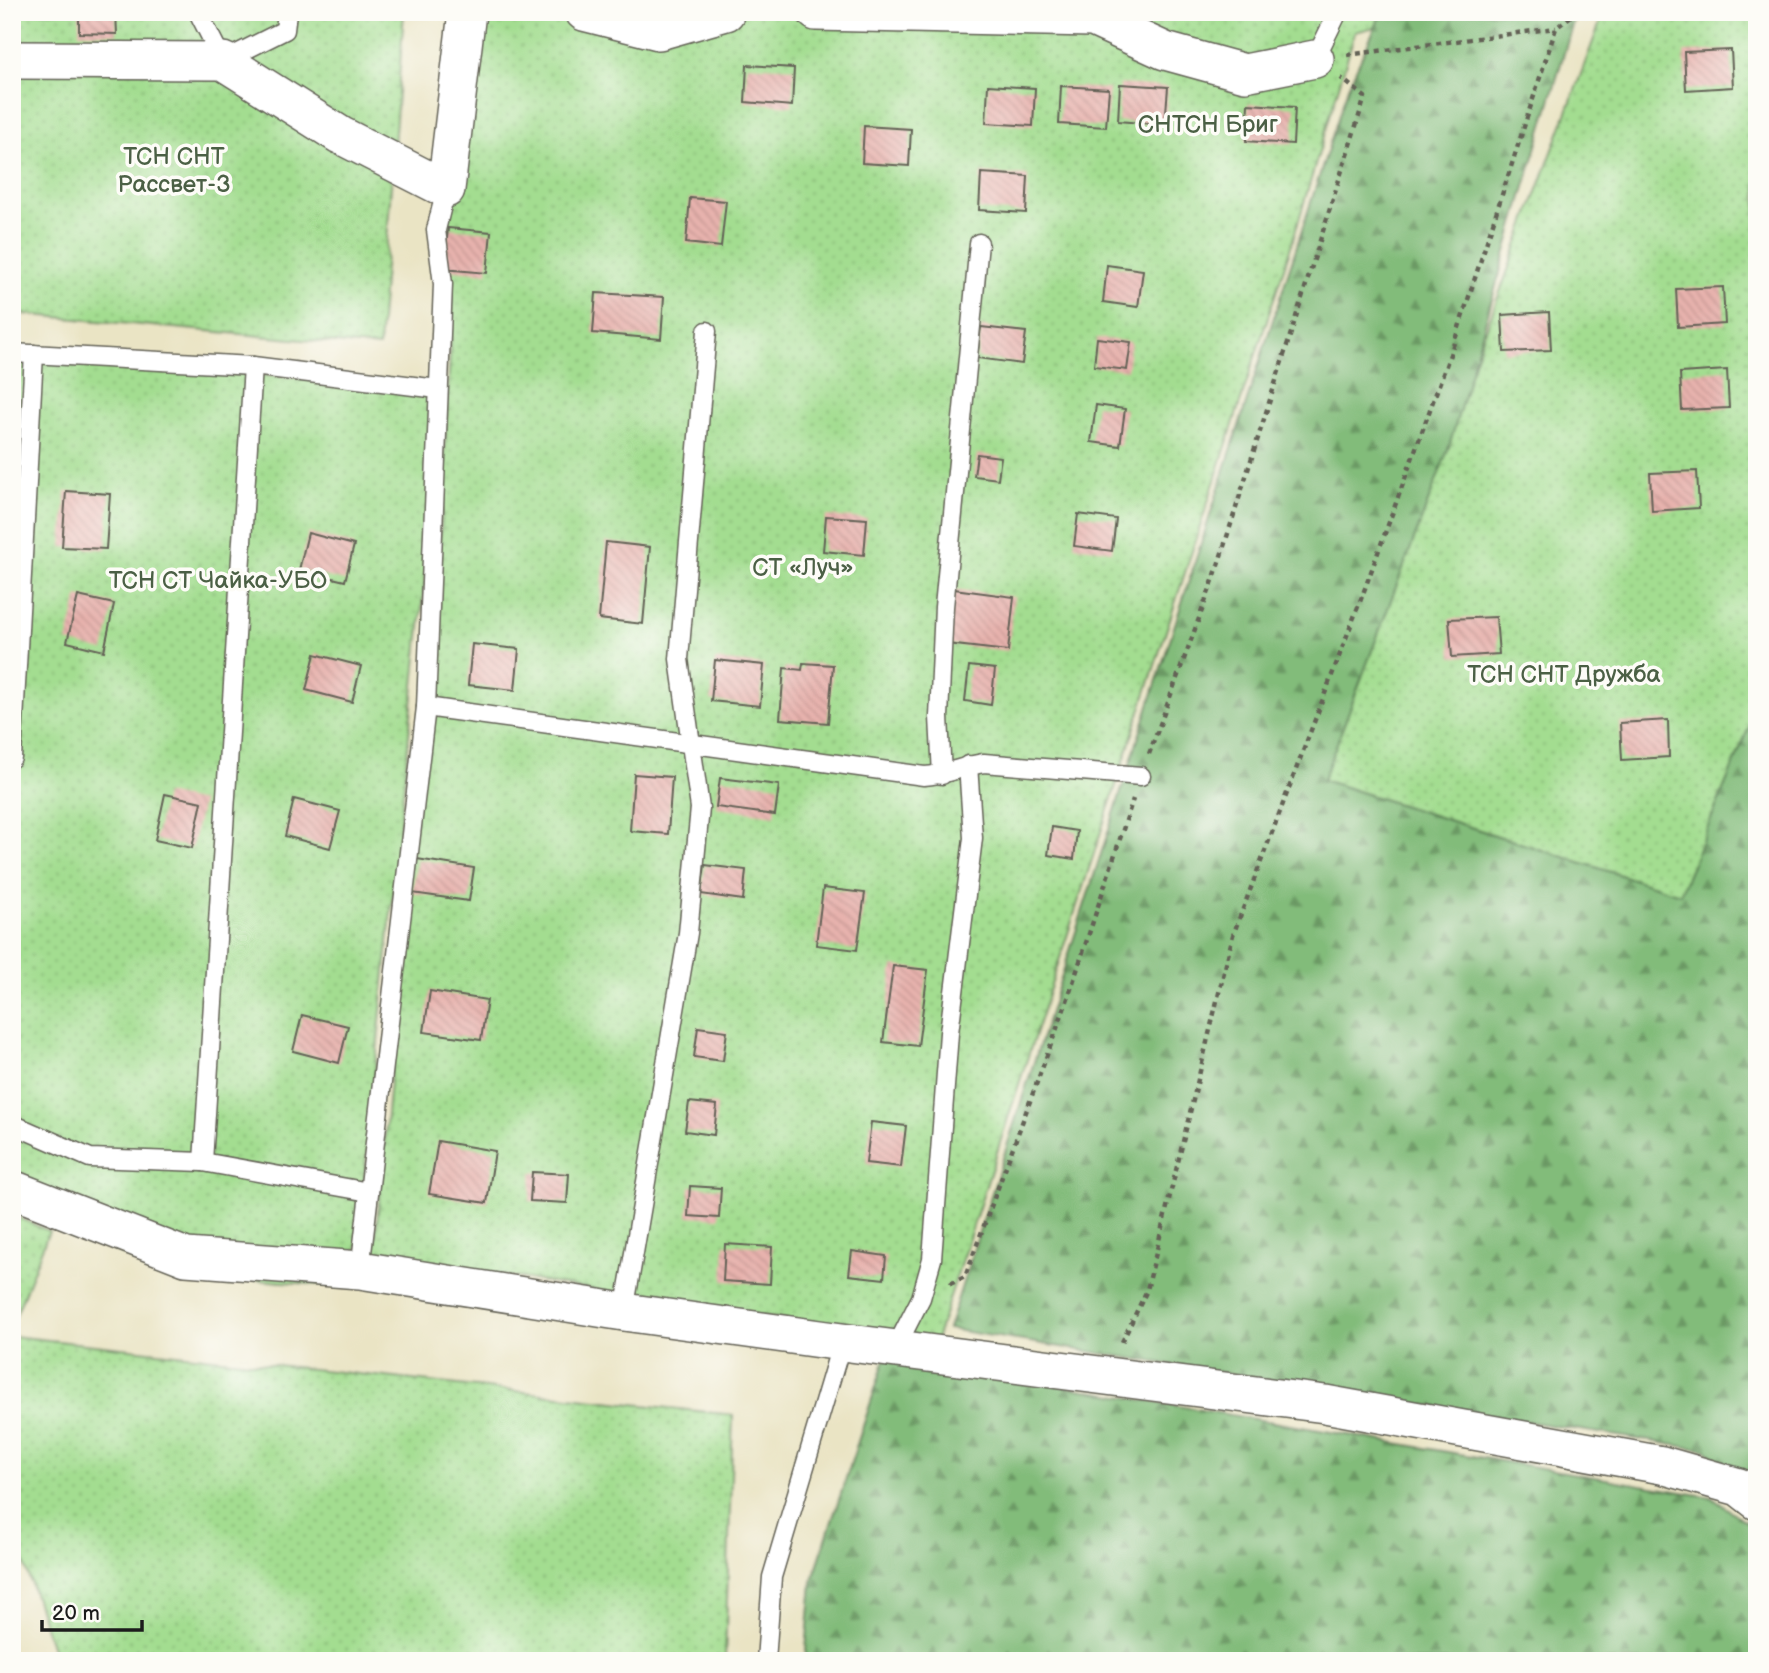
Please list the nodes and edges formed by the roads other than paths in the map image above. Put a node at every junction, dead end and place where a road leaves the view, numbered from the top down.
1 (198, 12) edge
2 (287, 12) edge
3 (467, 12) edge
4 (584, 12) edge
5 (726, 12) edge
6 (816, 12) edge
7 (1325, 12) edge
8 (1338, 12) edge
9 (990, 14) edge
10 (1315, 59) junction
11 (12, 60) edge
12 (223, 61) junction
13 (446, 188) junction
14 (979, 243) dead end
15 (706, 331) dead end
16 (12, 354) edge
17 (34, 354) junction
18 (253, 366) junction
19 (438, 389) junction
20 (426, 707) junction
21 (692, 744) junction
22 (12, 758) edge
23 (968, 765) junction
24 (942, 775) junction
25 (1141, 776) road end
26 (12, 1124) edge
27 (203, 1162) junction
28 (12, 1189) edge
29 (369, 1192) junction
30 (359, 1270) junction
31 (624, 1312) junction
32 (842, 1342) junction
33 (895, 1349) junction
34 (1757, 1501) edge
35 (766, 1661) edge

1 - 12 lane
2 - 12 lane
3 - 13 street
4 - 5 street
6 - 9 street
7 - 10 lane
8 - 10 lane
9 - 10 street
11 - 12 street
12 - 13 street
13 - 19 lane
14 - 24 lane
15 - 21 lane
16 - 17 lane
17 - 18 lane
17 - 22 lane
18 - 19 lane
18 - 27 lane
19 - 20 lane
20 - 21 lane
20 - 29 lane
21 - 24 lane
21 - 31 lane
23 - 24 lane
23 - 25 lane
23 - 33 lane
26 - 27 lane
27 - 29 lane
28 - 30 street
29 - 30 lane
30 - 31 street
31 - 32 street
32 - 33 street
32 - 35 lane
33 - 34 street

